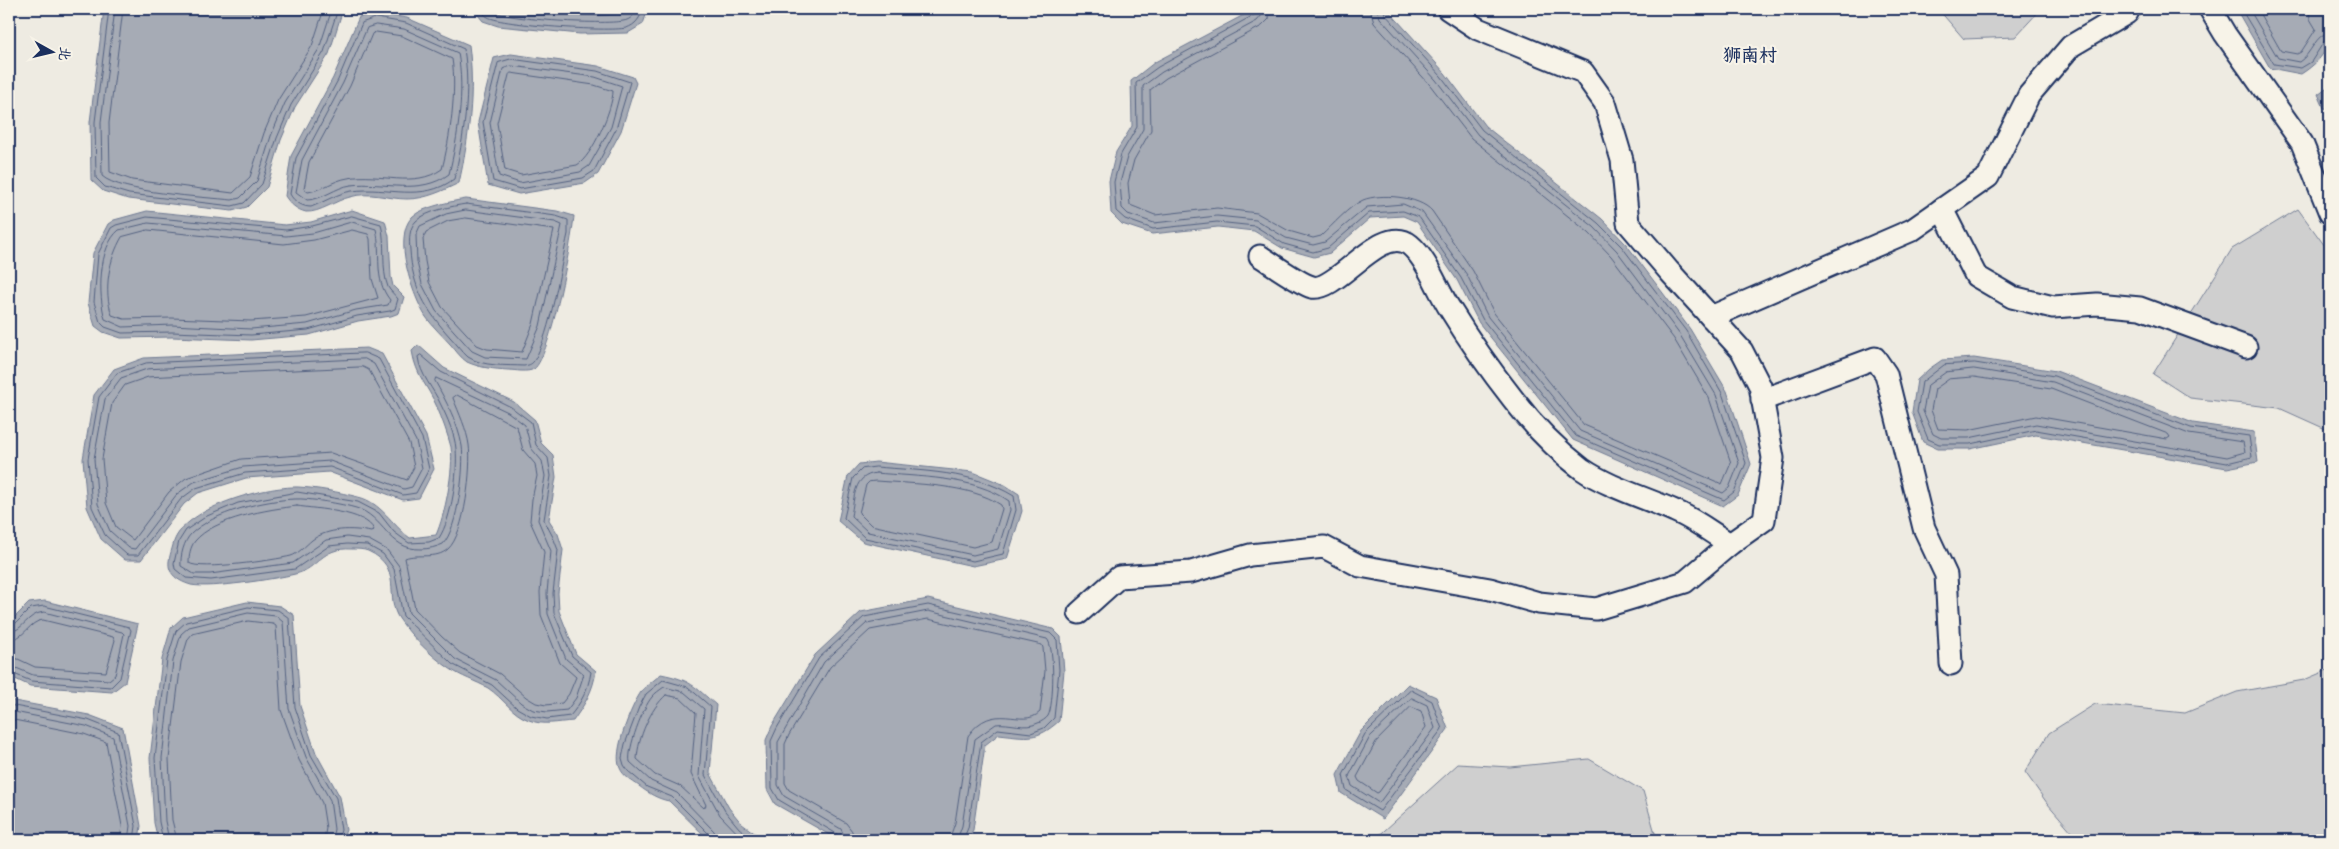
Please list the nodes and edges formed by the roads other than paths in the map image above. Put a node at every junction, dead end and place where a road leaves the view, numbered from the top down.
1 (1448, 9) edge
2 (2129, 9) edge
3 (2210, 9) edge
4 (1942, 209) junction
5 (2330, 213) edge
6 (1260, 256) dead end
7 (1711, 317) junction
8 (2246, 347) dead end
9 (1762, 400) junction
10 (1730, 544) junction
11 (1079, 613) dead end
12 (1951, 664) dead end

1 - 7 street
2 - 4 street
3 - 5 street
4 - 7 street
4 - 8 street
6 - 10 street
7 - 9 street
9 - 10 street
9 - 12 street
10 - 11 street

